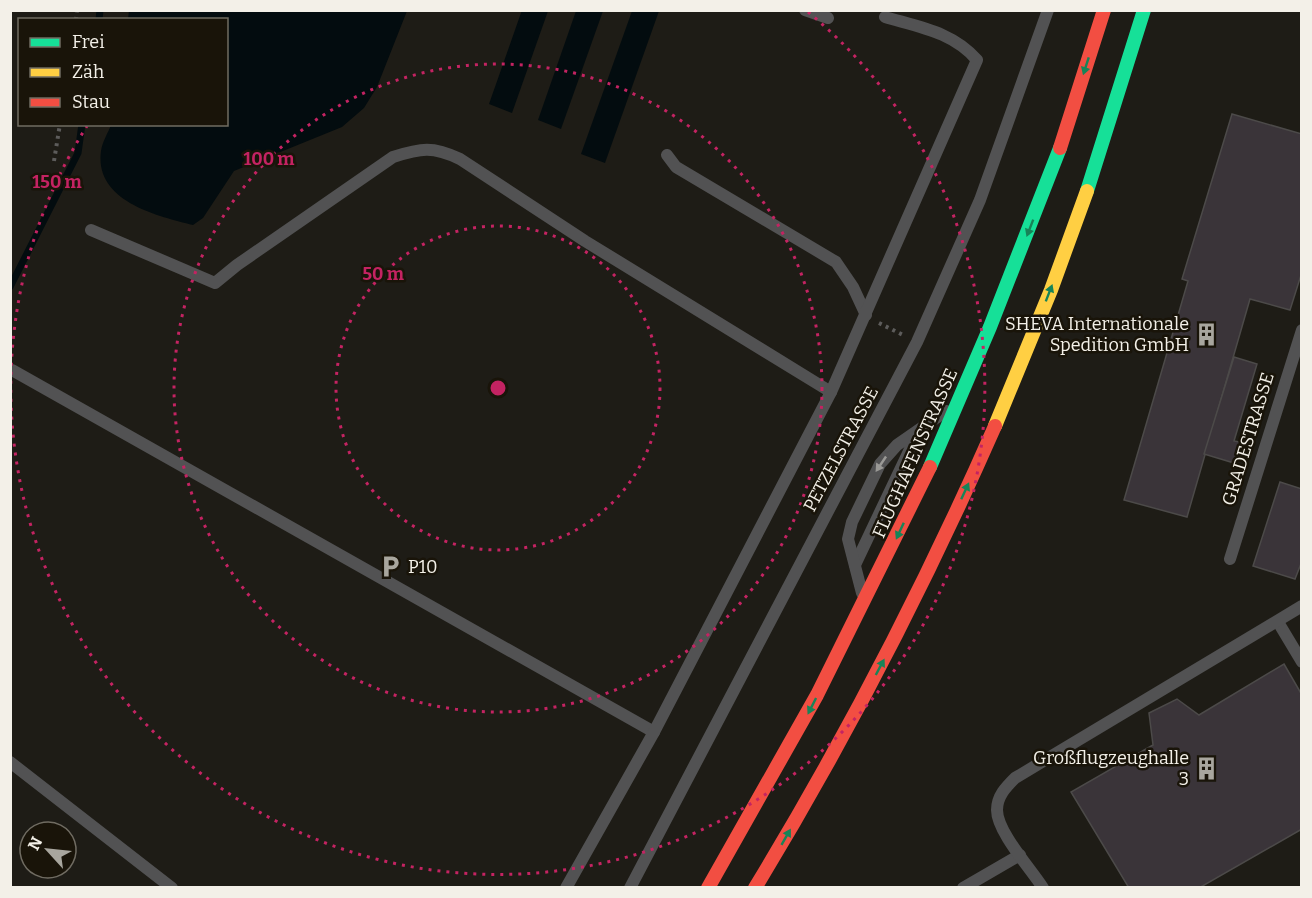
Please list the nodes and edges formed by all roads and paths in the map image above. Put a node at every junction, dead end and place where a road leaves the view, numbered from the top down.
1 (805, 10) edge
2 (1048, 10) edge
3 (1104, 10) edge
4 (1144, 10) edge
5 (885, 17) dead end
6 (828, 18) dead end
7 (60, 126) edge
8 (667, 155) dead end
9 (54, 161) dead end
10 (91, 230) dead end
11 (866, 315) junction
12 (1302, 330) edge
13 (917, 342) junction
14 (12, 370) dead end
15 (831, 392) junction
16 (959, 402) junction
17 (920, 429) junction
18 (1230, 560) dead end
19 (855, 565) junction
20 (865, 603) junction
21 (1302, 606) edge
22 (1278, 622) junction
23 (1302, 662) edge
24 (654, 732) junction
25 (10, 762) edge
26 (1020, 855) junction
27 (172, 888) edge
28 (566, 888) edge
29 (630, 888) edge
30 (708, 888) edge
31 (755, 888) edge
32 (963, 888) edge
33 (1043, 888) edge

1 - 6 lane
2 - 13 lane, PETZELSTRASSE
3 -> 16 main road, FLUGHAFENSTRASSE
31 -> 4 main road
5 - 11 lane
7 - 9 path
8 - 11 lane
10 - 15 lane
11 - 13 path
11 - 15 lane
12 - 18 lane, GRADESTRASSE
13 - 29 lane, PETZELSTRASSE
14 - 24 lane
15 - 24 lane
16 - 17 lane
16 -> 20 main road, FLUGHAFENSTRASSE
17 - 19 lane
17 -> 19 lane
19 - 20 lane
20 -> 30 main road, FLUGHAFENSTRASSE
21 - 22 lane
22 - 23 lane
22 - 26 lane
24 - 28 lane
25 - 27 lane
26 - 32 lane
26 - 33 lane

